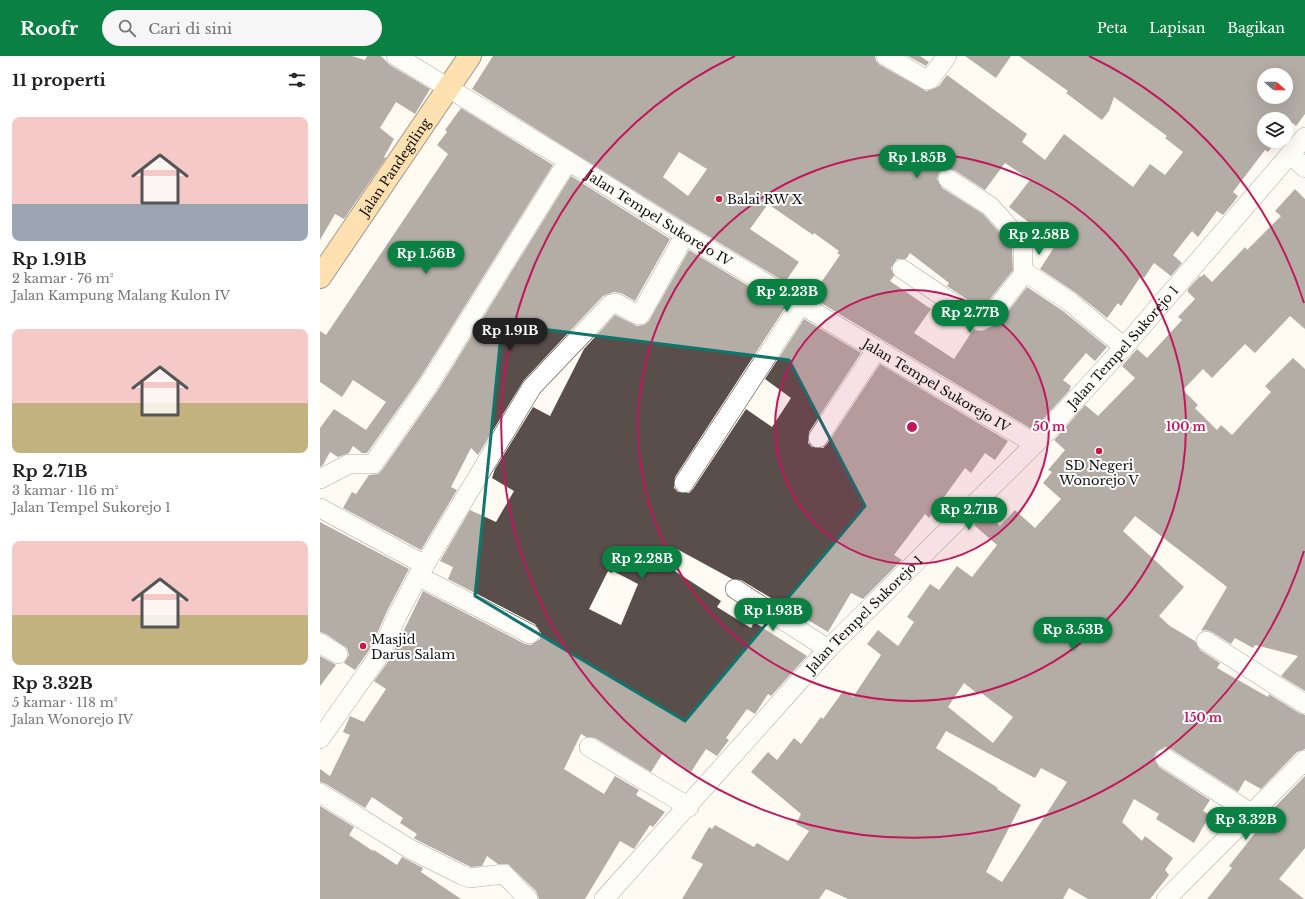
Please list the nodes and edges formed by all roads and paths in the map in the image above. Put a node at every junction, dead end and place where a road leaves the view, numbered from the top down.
1 (396, 56) edge
2 (470, 56) edge
3 (886, 56) edge
4 (947, 56) edge
5 (449, 87) junction
6 (1305, 137) edge
7 (1290, 154) junction
8 (568, 161) junction
9 (1305, 168) edge
10 (948, 179) dead end
11 (685, 235) junction
12 (902, 269) dead end
13 (1025, 272) junction
14 (320, 278) edge
15 (801, 304) junction
16 (1124, 347) junction
17 (877, 349) junction
18 (818, 438) dead end
19 (1035, 444) junction
20 (320, 479) edge
21 (684, 483) dead end
22 (320, 508) edge
23 (421, 571) junction
24 (735, 589) dead end
25 (530, 634) dead end
26 (1206, 641) dead end
27 (320, 643) edge
28 (828, 649) junction
29 (338, 654) dead end
30 (1305, 704) edge
31 (320, 739) edge
32 (589, 747) dead end
33 (1165, 758) dead end
34 (1305, 760) edge
35 (320, 793) edge
36 (689, 807) junction
37 (1251, 813) junction
38 (528, 899) edge
39 (604, 899) edge
40 (1166, 899) edge

1 - 5 street, Jalan Tempel Sukorejo IV
2 - 5 main road, Jalan Pandegiling
3 - 4 street
5 - 8 street, Jalan Tempel Sukorejo IV
5 - 14 main road, Jalan Pandegiling
6 - 7 street, Jalan Tempel Sukorejo 1
7 - 9 street
7 - 16 street, Jalan Tempel Sukorejo 1
8 - 11 street, Jalan Tempel Sukorejo IV
8 - 20 street
10 - 13 street
11 - 15 street, Jalan Tempel Sukorejo IV
11 - 23 street
12 - 13 street
13 - 16 street
15 - 17 street, Jalan Tempel Sukorejo IV
15 - 21 street
16 - 19 street, Jalan Tempel Sukorejo 1
17 - 18 street
17 - 19 street, Jalan Tempel Sukorejo IV
19 - 28 street, Jalan Tempel Sukorejo 1
22 - 23 street
23 - 25 street
23 - 31 street
24 - 28 street
26 - 30 street
27 - 29 street
28 - 36 street, Jalan Tempel Sukorejo 1
32 - 36 street
33 - 37 street
34 - 37 street
35 - 38 street
36 - 39 street, Jalan Tempel Sukorejo 1
37 - 40 street

